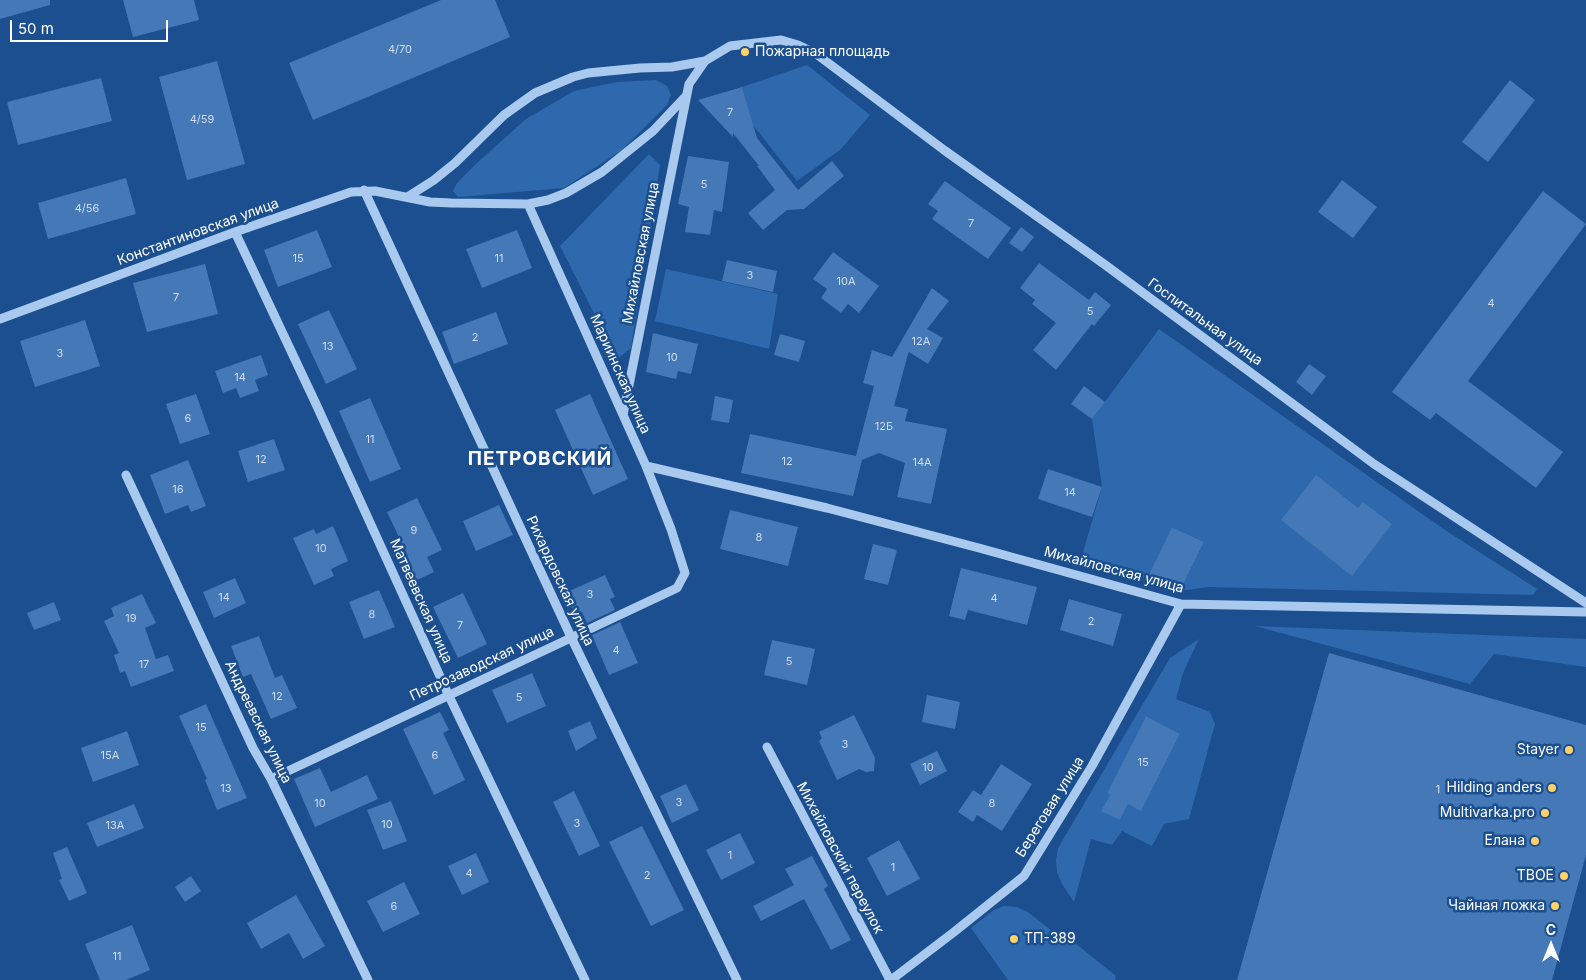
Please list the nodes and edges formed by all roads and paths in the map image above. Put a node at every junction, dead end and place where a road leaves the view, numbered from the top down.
1 (705, 61) junction
2 (687, 96) junction
3 (364, 190) junction
4 (409, 196) junction
5 (528, 204) junction
6 (235, 232) junction
7 (0, 319) edge
8 (623, 415) junction
9 (646, 466) junction
10 (126, 475) dead end
11 (682, 558) joint
12 (1586, 603) edge
13 (1180, 604) junction
14 (1586, 612) edge
15 (571, 637) junction
16 (449, 696) junction
17 (767, 747) dead end
18 (271, 779) junction
19 (368, 980) edge
20 (585, 980) edge
21 (737, 980) edge
22 (890, 980) edge

1 - 2 street
1 - 4 street
1 - 12 street, Госпитальная улица
2 - 5 street, Константиновская улица
2 - 8 street, Михайловская улица
3 - 4 street, Константиновская улица
3 - 6 street, Константиновская улица
3 - 15 street, Рихардовская улица
4 - 5 street, Константиновская улица
5 - 8 street, Мариинская улица
6 - 7 street, Константиновская улица
6 - 16 street, Матвеевская улица
8 - 9 street, Мариинская улица
9 - 11 street, Мариинская улица
9 - 13 street, Михайловская улица
10 - 18 street, Андреевская улица
11 - 15 street, Петрозаводская улица
13 - 14 street, Михайловская улица
13 - 22 street, Береговая улица
15 - 16 street, Петрозаводская улица
15 - 21 street, Рихардовская улица
16 - 18 street, Петрозаводская улица
16 - 20 street, Матвеевская улица
17 - 22 street, Михайловский переулок
18 - 19 street, Андреевская улица

